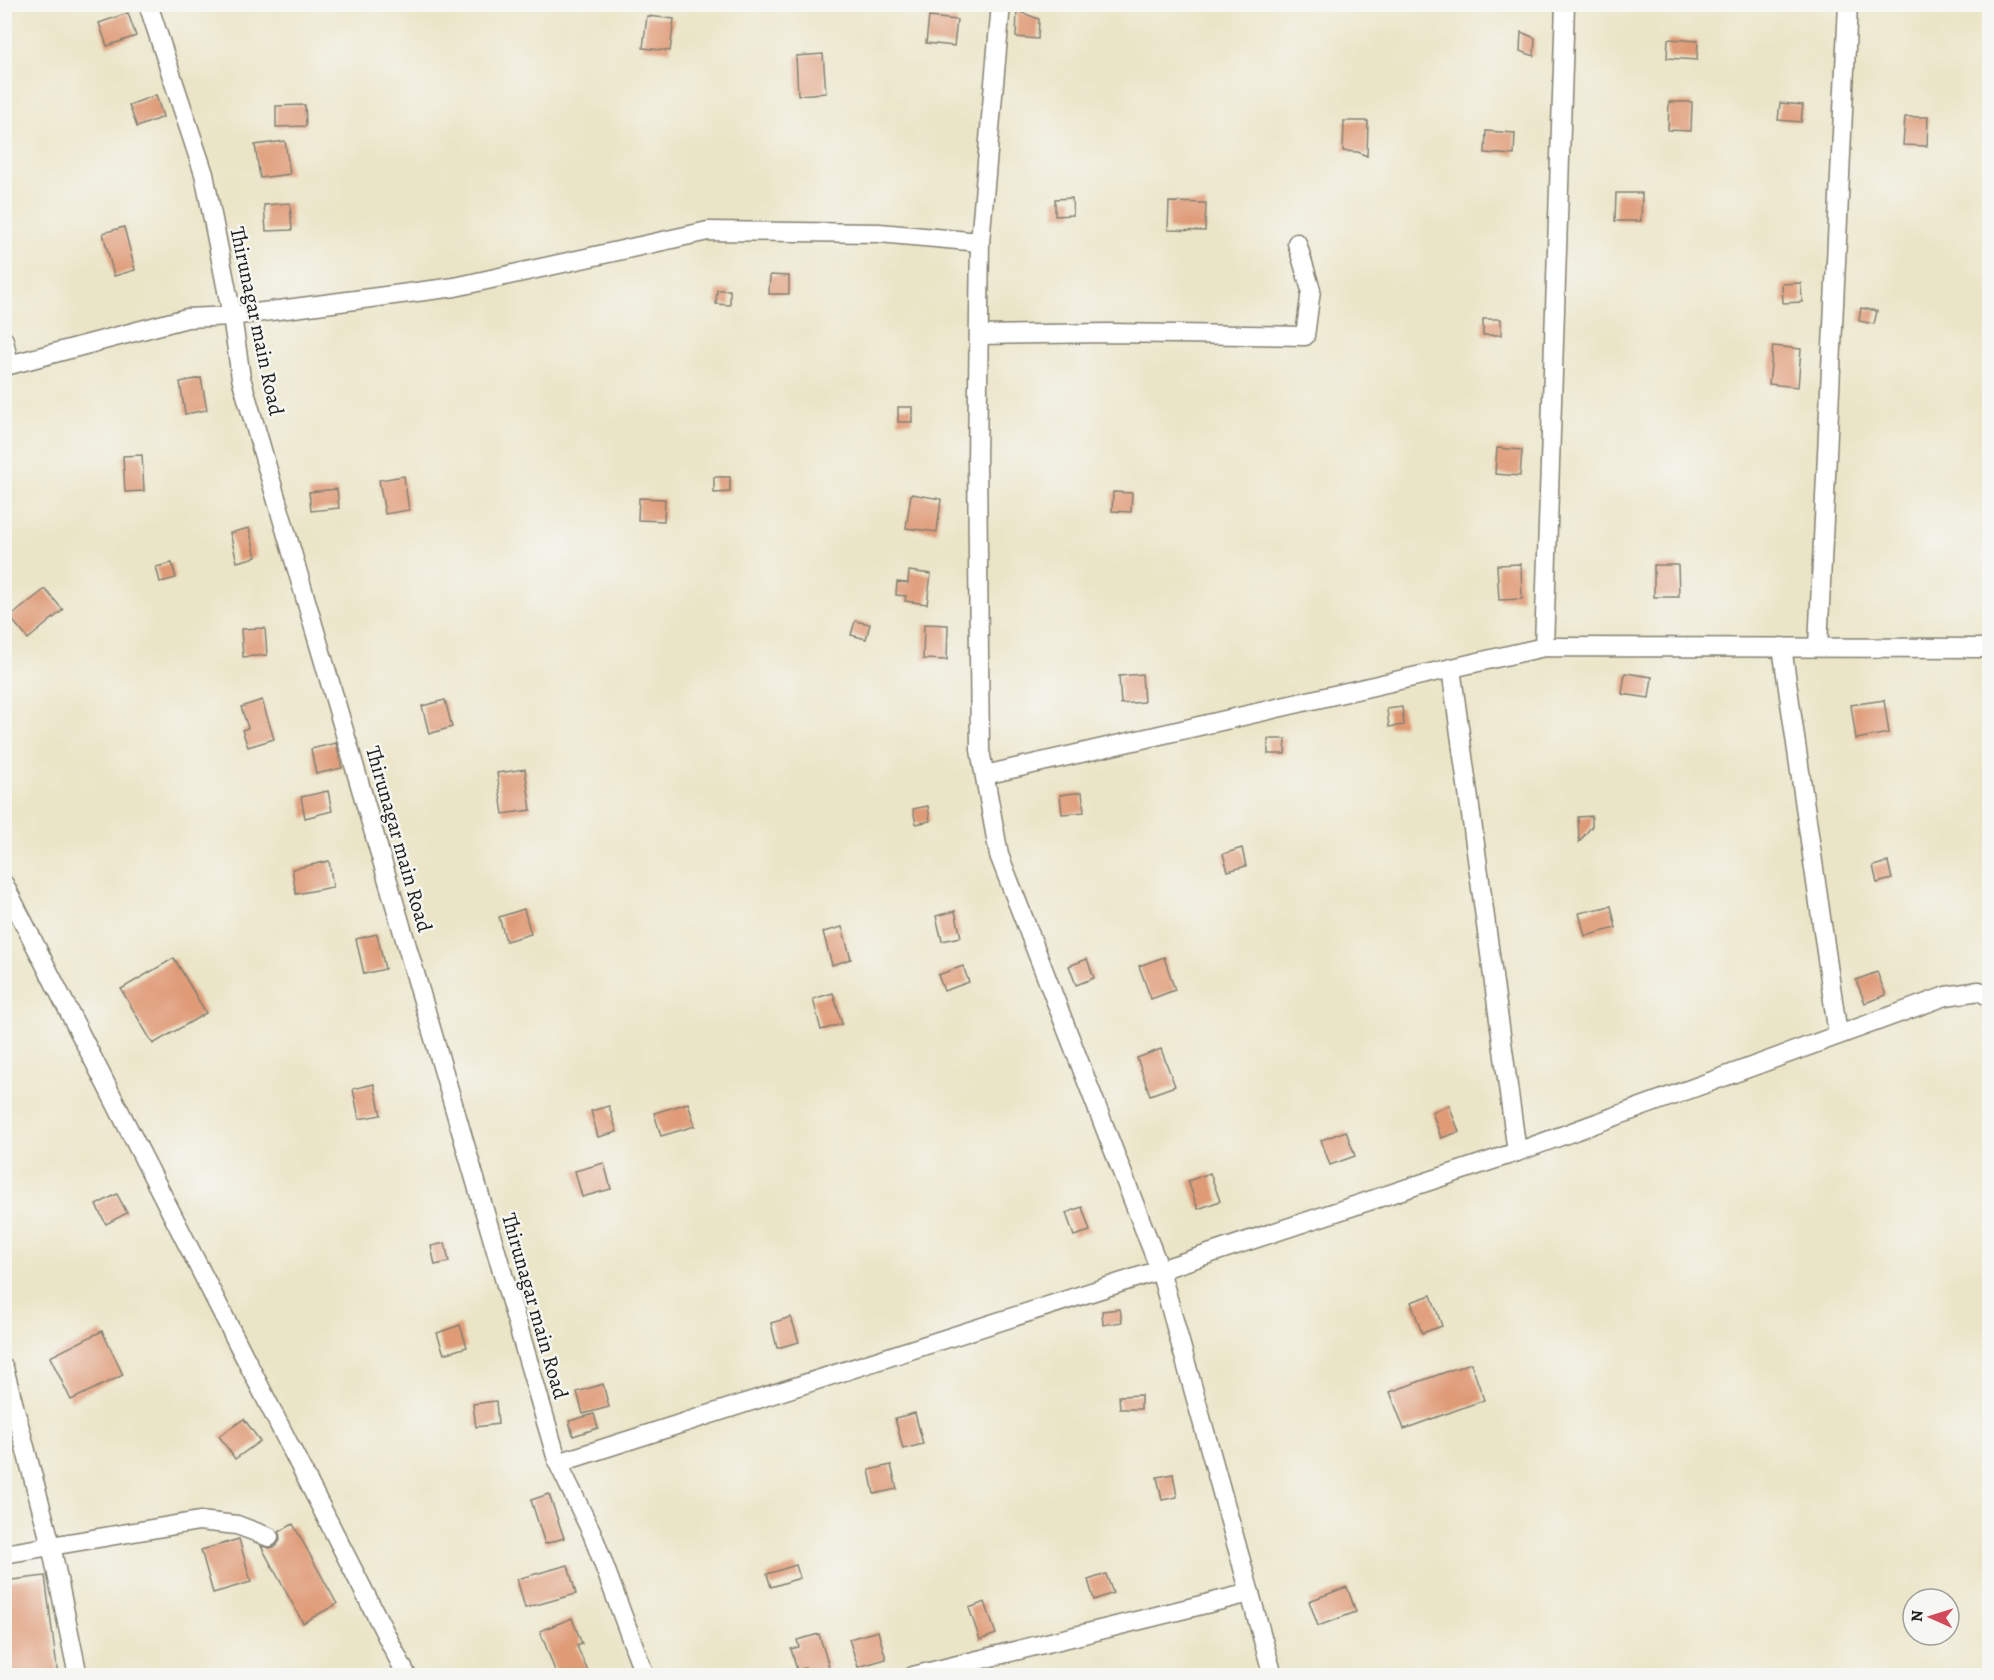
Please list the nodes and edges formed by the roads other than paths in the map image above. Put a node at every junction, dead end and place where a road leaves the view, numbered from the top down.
1 (148, 4) edge
2 (1001, 4) edge
3 (1565, 4) edge
4 (1848, 4) edge
5 (980, 243) junction
6 (1297, 243) dead end
7 (232, 316) junction
8 (979, 335) junction
9 (4, 340) edge
10 (1544, 647) junction
11 (1782, 647) junction
12 (1818, 648) junction
13 (1989, 648) edge
14 (1451, 668) junction
15 (985, 775) junction
16 (4, 884) edge
17 (1989, 997) edge
18 (1838, 1035) junction
19 (1517, 1152) junction
20 (1160, 1270) junction
21 (4, 1368) edge
22 (558, 1463) junction
23 (269, 1537) dead end
24 (51, 1545) junction
25 (4, 1554) edge
26 (1250, 1593) junction
27 (916, 1675) edge
28 (78, 1676) edge
29 (407, 1676) edge
30 (645, 1676) edge
31 (1273, 1676) edge

1 - 7 street, Thirunagar main Road
2 - 5 street
3 - 10 street
4 - 12 street
5 - 7 street
5 - 8 street
6 - 8 street
7 - 9 street
7 - 22 street, Thirunagar main Road
8 - 15 street
10 - 11 street
10 - 14 street
11 - 12 street
11 - 18 street
12 - 13 street
14 - 15 street
14 - 19 street
15 - 20 street
16 - 29 street
17 - 18 street
18 - 19 street
19 - 20 street
20 - 22 street
20 - 26 street
21 - 24 street
22 - 30 street, Thirunagar main Road
23 - 24 street
24 - 25 street
24 - 28 street
26 - 27 street
26 - 31 street

